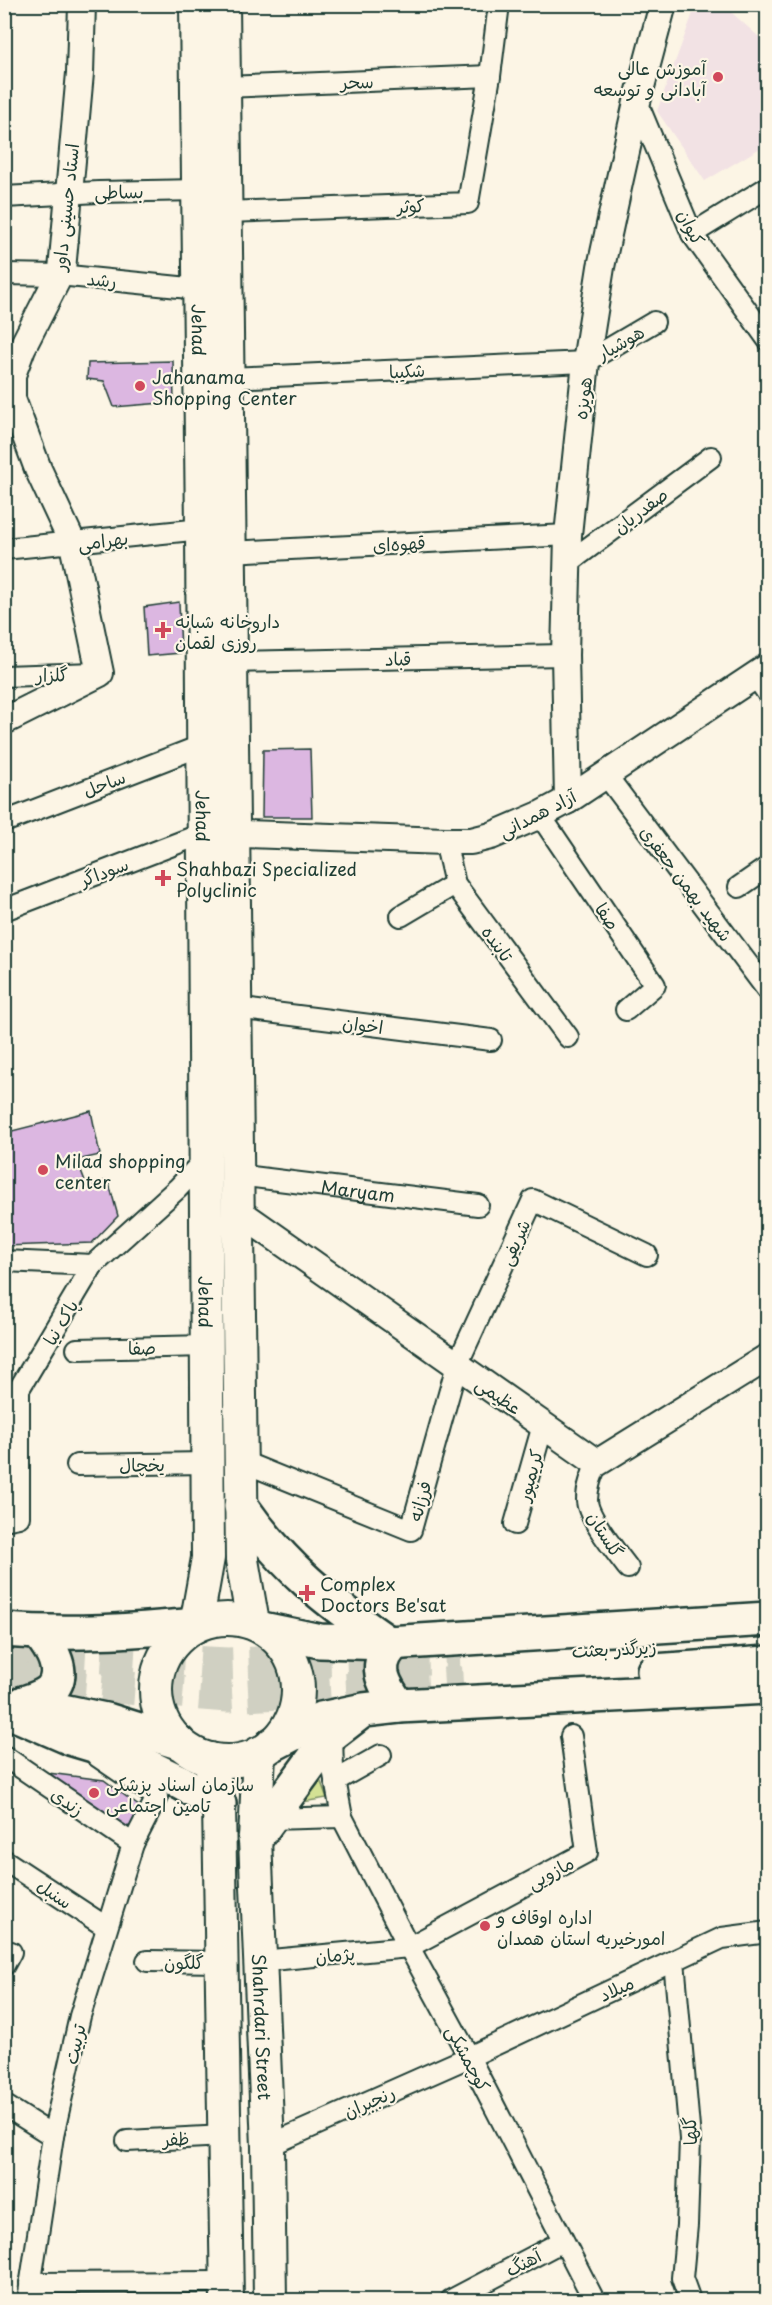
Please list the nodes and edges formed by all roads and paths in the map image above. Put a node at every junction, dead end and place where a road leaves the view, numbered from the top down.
1 (82, 4) edge
2 (196, 4) edge
3 (223, 4) edge
4 (499, 4) edge
5 (663, 4) edge
6 (490, 76) junction
7 (224, 87) junction
8 (637, 102) junction
9 (768, 187) edge
10 (198, 190) junction
11 (67, 193) junction
12 (4, 197) edge
13 (226, 212) junction
14 (692, 234) junction
15 (4, 274) edge
16 (59, 275) junction
17 (199, 289) junction
18 (654, 322) dead end
19 (768, 340) edge
20 (586, 362) junction
21 (228, 378) junction
22 (711, 457) dead end
23 (202, 529) junction
24 (568, 535) junction
25 (73, 544) junction
26 (4, 549) edge
27 (230, 552) junction
28 (568, 563) junction
29 (565, 655) junction
30 (231, 662) junction
31 (100, 673) junction
32 (4, 676) edge
33 (763, 679) edge
34 (4, 721) edge
35 (203, 745) junction
36 (606, 775) junction
37 (567, 800) junction
38 (540, 815) junction
39 (4, 822) edge
40 (218, 833) junction
41 (445, 841) junction
42 (768, 867) edge
43 (455, 884) junction
44 (739, 887) dead end
45 (4, 910) edge
46 (401, 916) dead end
47 (768, 991) edge
48 (235, 1008) junction
49 (626, 1010) dead end
50 (568, 1037) dead end
51 (490, 1040) dead end
52 (205, 1159) junction
53 (237, 1174) junction
54 (478, 1205) dead end
55 (238, 1211) junction
56 (647, 1255) dead end
57 (4, 1261) edge
58 (93, 1265) junction
59 (207, 1346) junction
60 (77, 1349) dead end
61 (768, 1357) edge
62 (457, 1365) junction
63 (543, 1425) junction
64 (241, 1461) junction
65 (207, 1463) junction
66 (597, 1463) junction
67 (77, 1465) dead end
68 (241, 1506) junction
69 (4, 1520) edge
70 (515, 1524) dead end
71 (628, 1568) dead end
72 (768, 1618) edge
73 (196, 1625) junction
74 (260, 1627) junction
75 (4, 1630) edge
76 (39, 1633) junction
77 (768, 1639) edge
78 (391, 1643) junction
79 (768, 1663) edge
80 (768, 1687) edge
81 (11, 1705) edge
82 (399, 1706) junction
83 (364, 1710) junction
84 (332, 1734) junction
85 (571, 1736) dead end
86 (73, 1739) junction
87 (178, 1742) junction
88 (266, 1749) junction
89 (381, 1755) dead end
90 (4, 1756) edge
91 (210, 1759) junction
92 (335, 1781) junction
93 (219, 1804) junction
94 (342, 1817) junction
95 (262, 1829) junction
96 (133, 1844) junction
97 (4, 1860) edge
98 (106, 1927) junction
99 (768, 1932) edge
100 (409, 1947) junction
101 (147, 1961) dead end
102 (261, 1961) junction
103 (674, 1961) junction
104 (222, 1962) junction
105 (469, 2057) junction
106 (4, 2105) edge
107 (53, 2136) junction
108 (225, 2136) junction
109 (127, 2141) dead end
110 (268, 2146) junction
111 (563, 2241) junction
112 (227, 2291) edge
113 (29, 2292) edge
114 (270, 2301) edge
115 (451, 2301) edge
116 (594, 2301) edge
117 (690, 2301) edge

1 - 11 street, استاد حسینی داور
2 - 10 main road, Jehad
3 - 7 main road, Jehad
4 - 6 street
5 - 8 street, هویزه
6 - 7 street, سحر
6 - 13 street, کوثر
7 - 13 main road, Jehad
8 - 14 street, کیوان
8 - 20 street, هویزه
9 - 14 street
10 - 11 street, بساطی
10 - 17 main road, Jehad
11 - 12 street, بساطی
11 - 16 street, استاد حسینی داور
13 - 21 main road, Jehad
14 - 19 street, کیوان
15 - 16 street, رشد
16 - 17 street, رشد
16 - 25 street, استاد حسینی داور
17 - 23 main road, Jehad
18 - 20 street, هوشیار
20 - 21 street, شکیبا
20 - 24 street, هویزه
21 - 27 main road, Jehad
22 - 28 street, صفدریان
23 - 25 street, بهرامی
23 - 35 main road, Jehad
24 - 27 street, قهوه‌ای
24 - 28 street, هویزه
25 - 26 street, بهرامی
25 - 31 street, استاد حسینی داور
27 - 30 main road, Jehad
28 - 29 street, هویزه
29 - 30 street, قباد
29 - 37 street, هویزه
30 - 40 main road, Jehad
31 - 32 street, گلزار
31 - 34 street
33 - 36 street, آزاد همدانی
35 - 39 street, ساحل
35 - 40 main road, Jehad
36 - 37 street, آزاد همدانی
36 - 47 street, شهید بهمن جعفری
37 - 38 street, آزاد همدانی
38 - 41 street, آزاد همدانی
38 - 49 street, صفا
40 - 41 street, آزاد همدانی
40 - 45 street, سوداگر
40 - 48 main road, Jehad
40 - 52 main road, Jehad
41 - 43 street, تابنده
42 - 44 street
43 - 46 street
43 - 50 street, تابنده
48 - 51 street, اخوان
48 - 53 main road, Jehad
52 - 58 street, پاک نیا
52 - 59 main road, Jehad
53 - 54 street, Maryam
53 - 55 main road, Jehad
55 - 62 street, عظیمی
55 - 64 main road, Jehad
56 - 62 street, شریفی
57 - 58 street
58 - 69 street, پاک نیا
59 - 60 street, صفا
59 - 65 main road, Jehad
61 - 66 street
62 - 63 street, عظیمی
62 - 64 street, فرزانه
63 - 66 street, عظیمی
63 - 70 street, کریمپور
64 - 68 main road, Jehad
65 - 67 street, یخچال
65 - 73 main road, Jehad
66 - 71 street, گلستان
68 - 74 main road, Jehad
68 - 78 highway
72 - 78 highway
73 - 74 main road
73 - 76 highway
73 - 87 main road
74 - 78 highway
74 - 88 main road
75 - 76 highway
76 - 81 highway
77 - 79 highway, زیرگذر بعثت
78 - 82 highway
80 - 82 highway
81 - 86 highway
81 - 87 highway
82 - 83 highway
83 - 84 highway
83 - 88 highway
84 - 92 street, کوچمشکی
84 - 95 highway
85 - 100 street, مازویی
86 - 93 highway
86 - 96 street, تربیت
87 - 91 main road
88 - 91 main road
88 - 95 main road, Shahrdari Street
89 - 92 street
90 - 96 street, زندی
91 - 93 main road
92 - 94 street, کوچمشکی
93 - 104 main road
94 - 95 street
94 - 100 street, کوچمشکی
95 - 102 main road, Shahrdari Street
96 - 98 street, تربیت
97 - 98 street, سنبل
98 - 107 street, تربیت
99 - 103 street, میلاد
100 - 102 street, پژمان
100 - 105 street, کوچمشکی
101 - 104 street, گلگون
102 - 110 main road, Shahrdari Street
103 - 105 street, میلاد
103 - 117 street, گلها
104 - 108 main road
105 - 110 street, رنجبران
105 - 111 street, کوچمشکی
106 - 107 street
107 - 113 street, تربیت
108 - 109 street, ظفر
108 - 112 main road
110 - 114 main road, Shahrdari Street
111 - 115 street, آهنگ
111 - 116 street, کوچمشکی
112 - 113 street

